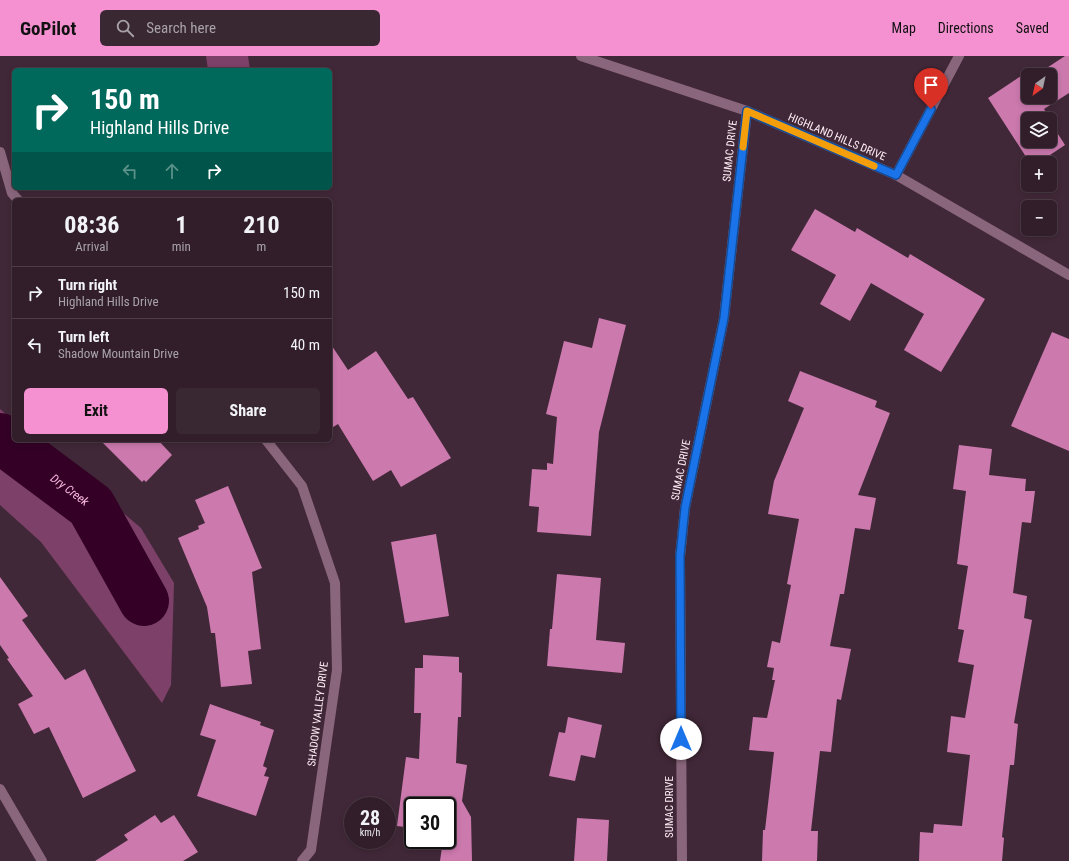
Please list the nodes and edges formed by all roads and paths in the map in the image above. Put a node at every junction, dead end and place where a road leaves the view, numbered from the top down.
1 (581, 56) edge
2 (959, 56) edge
3 (747, 111) junction
4 (0, 152) edge
5 (896, 175) junction
6 (16, 198) edge
7 (1069, 275) edge
8 (268, 442) edge
9 (0, 789) edge
10 (42, 861) edge
11 (302, 861) edge
12 (682, 861) edge

1 - 3 street, HIGHLAND HILLS DRIVE
2 - 5 street
3 - 5 street, HIGHLAND HILLS DRIVE
3 - 12 street, SUMAC DRIVE
4 - 6 street
5 - 7 street, HIGHLAND HILLS DRIVE
8 - 11 street, SHADOW VALLEY DRIVE
9 - 10 street

